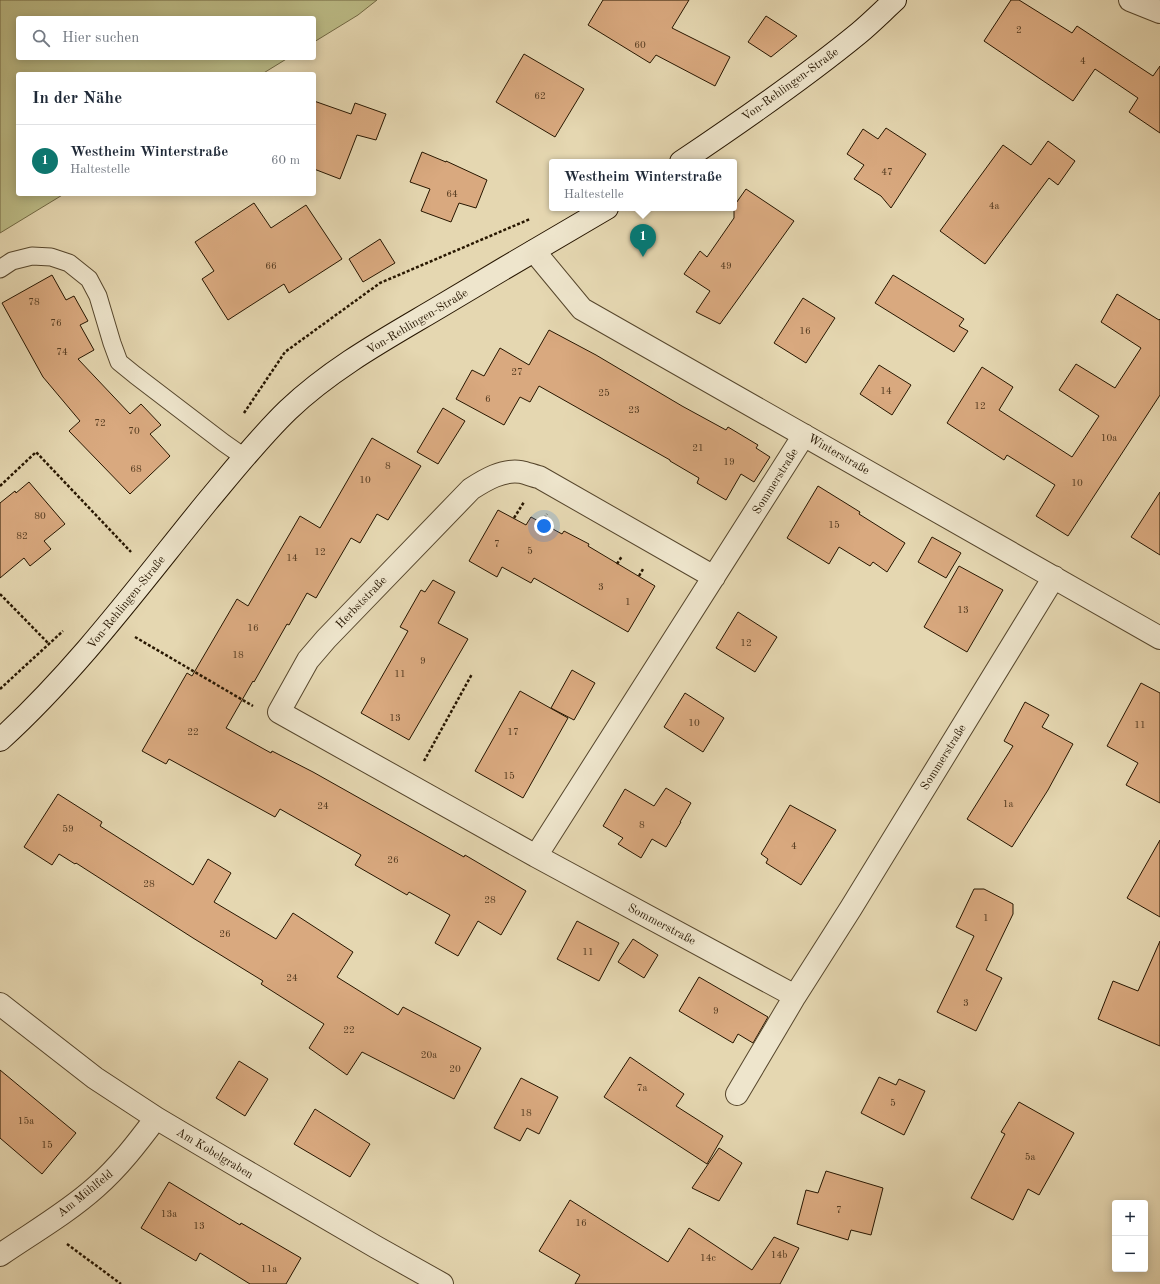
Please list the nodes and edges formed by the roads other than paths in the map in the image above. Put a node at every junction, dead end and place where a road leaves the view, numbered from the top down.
1 (895, 0) edge
2 (1130, 0) edge
3 (1160, 12) edge
4 (685, 159) edge
5 (602, 211) edge
6 (534, 252) junction
7 (0, 269) edge
8 (804, 435) junction
9 (244, 457) junction
10 (714, 577) junction
11 (1054, 577) junction
12 (1160, 638) edge
13 (0, 740) edge
14 (536, 856) junction
15 (795, 996) junction
16 (0, 1004) edge
17 (737, 1094) dead end
18 (156, 1118) junction
19 (0, 1255) edge
20 (442, 1284) edge

1 - 4 street, Von-Rehlingen-Straße
2 - 3 street
5 - 6 street, Von-Rehlingen-Straße
6 - 8 street, Winterstraße
6 - 9 street, Von-Rehlingen-Straße
7 - 9 lane
8 - 10 street, Sommerstraße
8 - 11 street, Winterstraße
9 - 13 street, Von-Rehlingen-Straße
10 - 14 street, Sommerstraße
10 - 14 street, Herbststraße
11 - 12 street, Winterstraße
11 - 15 street, Sommerstraße
14 - 15 street, Sommerstraße
15 - 17 street
16 - 18 street, Am Kobelgraben
18 - 19 street, Am Mühlfeld
18 - 20 street, Am Kobelgraben

